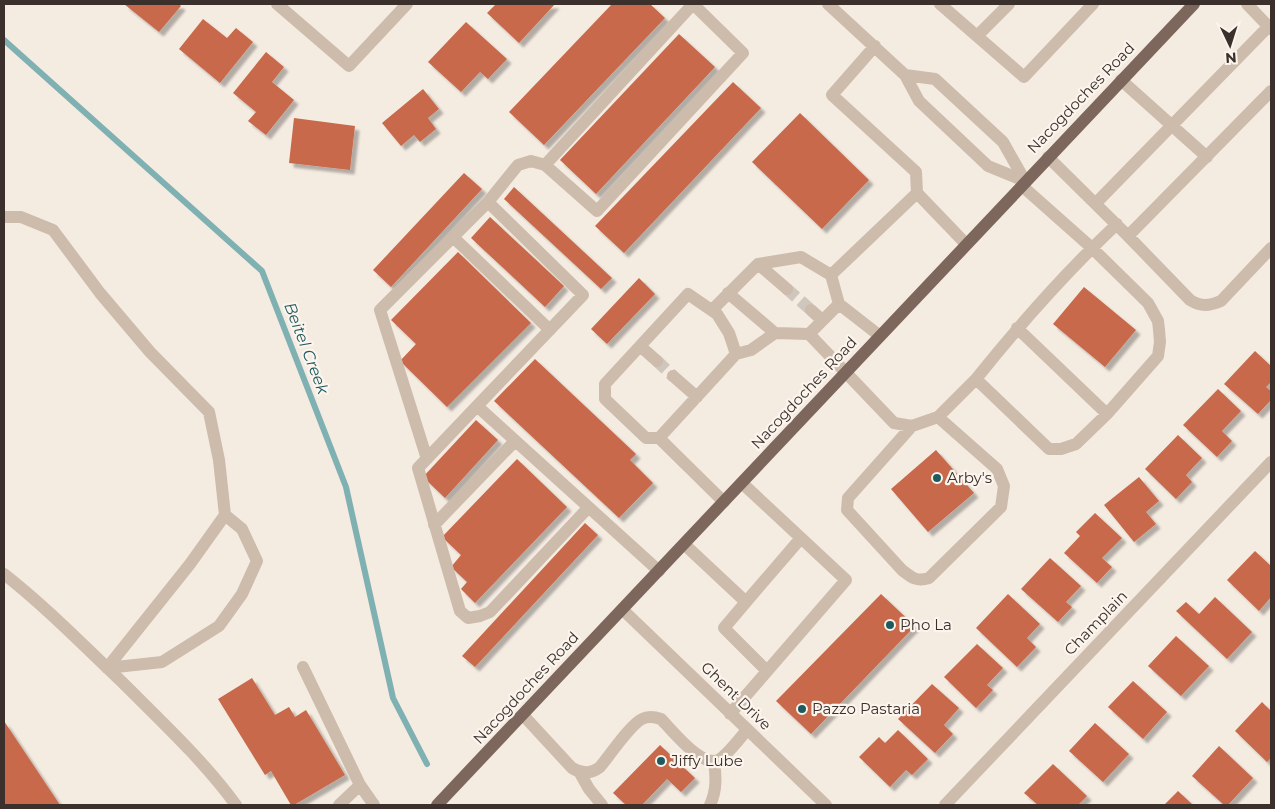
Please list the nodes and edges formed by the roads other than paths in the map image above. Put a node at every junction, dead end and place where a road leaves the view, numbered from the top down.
1 (277, 4) edge
2 (407, 4) edge
3 (828, 4) edge
4 (940, 4) edge
5 (1009, 4) edge
6 (1093, 4) edge
7 (1194, 4) edge
8 (1247, 4) edge
9 (1270, 28) edge
10 (977, 36) junction
11 (875, 46) junction
12 (905, 75) junction
13 (1121, 80) junction
14 (1271, 91) edge
15 (1172, 125) junction
16 (1048, 157) junction
17 (1207, 157) junction
18 (545, 166) junction
19 (1023, 183) junction
20 (917, 193) junction
21 (488, 202) junction
22 (1096, 203) junction
23 (4, 217) edge
24 (1117, 224) junction
25 (453, 236) junction
26 (1128, 236) junction
27 (966, 244) junction
28 (1092, 248) junction
29 (1271, 248) edge
30 (758, 264) junction
31 (831, 275) junction
32 (787, 289) tunnel mouth
33 (728, 293) junction
34 (839, 304) junction
35 (712, 310) junction
36 (811, 310) tunnel mouth
37 (822, 320) junction
38 (1017, 328) junction
39 (550, 330) junction
40 (775, 333) junction
41 (809, 334) junction
42 (880, 336) junction
43 (640, 346) junction
44 (736, 354) junction
45 (656, 361) tunnel mouth
46 (846, 372) junction
47 (673, 376) tunnel mouth
48 (976, 378) junction
49 (697, 397) junction
50 (477, 406) junction
51 (1107, 414) junction
52 (938, 418) junction
53 (912, 426) junction
54 (659, 438) junction
55 (515, 442) junction
56 (427, 459) junction
57 (1271, 462) edge
58 (742, 483) junction
59 (724, 502) junction
60 (588, 508) junction
61 (226, 515) junction
62 (434, 524) junction
63 (801, 538) junction
64 (684, 544) junction
65 (659, 571) junction
66 (4, 574) edge
67 (746, 602) junction
68 (623, 610) junction
69 (304, 667) dead end
70 (107, 668) junction
71 (767, 671) junction
72 (523, 714) junction
73 (730, 714) junction
74 (747, 730) junction
75 (714, 761) junction
76 (580, 773) junction
77 (360, 785) junction
78 (236, 805) edge
79 (339, 805) edge
80 (374, 805) edge
81 (438, 805) edge
82 (602, 805) edge
83 (710, 805) edge
84 (826, 805) edge
85 (945, 805) edge

1 - 2 street
3 - 11 street
4 - 10 street
5 - 10 street
6 - 10 street
7 - 13 main road, Nacogdoches Road
8 - 9 street
9 - 15 street
11 - 12 street
11 - 20 street
12 - 19 street
12 - 19 street
13 - 15 street
13 - 16 main road, Nacogdoches Road
14 - 17 street
15 - 17 street
15 - 22 street
16 - 19 main road, Nacogdoches Road
16 - 22 street
17 - 26 street
18 - 18 street
18 - 21 street
19 - 27 main road, Nacogdoches Road
19 - 28 street
20 - 27 street
20 - 31 street
21 - 25 street
21 - 39 street
22 - 24 street
23 - 61 street
24 - 26 street
24 - 28 street
25 - 39 street
25 - 56 street
26 - 29 street
27 - 42 main road, Nacogdoches Road
28 - 38 street
28 - 51 street
30 - 31 street
30 - 32 street
30 - 33 street
31 - 34 street
33 - 35 street
33 - 40 street
34 - 37 street
34 - 42 street
35 - 43 street
35 - 44 street
36 - 37 street
37 - 41 street
38 - 48 street
38 - 51 street
39 - 50 street
40 - 41 street
40 - 44 street
41 - 46 street
42 - 46 main road, Nacogdoches Road
43 - 45 street
43 - 54 street
44 - 49 street
46 - 53 street
46 - 58 main road, Nacogdoches Road
47 - 49 street
48 - 51 street
48 - 52 street
49 - 54 street
50 - 55 street
50 - 56 street
52 - 53 street
52 - 53 street
54 - 59 street
55 - 60 street
55 - 62 street
56 - 62 street
57 - 85 street, Champlain
58 - 59 main road, Nacogdoches Road
58 - 63 street
59 - 64 main road, Nacogdoches Road
60 - 62 street
60 - 65 street
61 - 70 street
61 - 70 street
63 - 67 street
63 - 71 street
64 - 65 main road, Nacogdoches Road
64 - 67 street
65 - 68 main road, Nacogdoches Road
66 - 70 street
67 - 71 street
68 - 72 main road, Nacogdoches Road
68 - 73 street, Ghent Drive
69 - 77 street
70 - 78 street
71 - 73 street
72 - 76 street
72 - 81 main road, Nacogdoches Road
73 - 74 street, Ghent Drive
74 - 75 street
74 - 84 street, Ghent Drive
75 - 76 street
75 - 83 street
76 - 82 street
77 - 79 street
77 - 80 street

